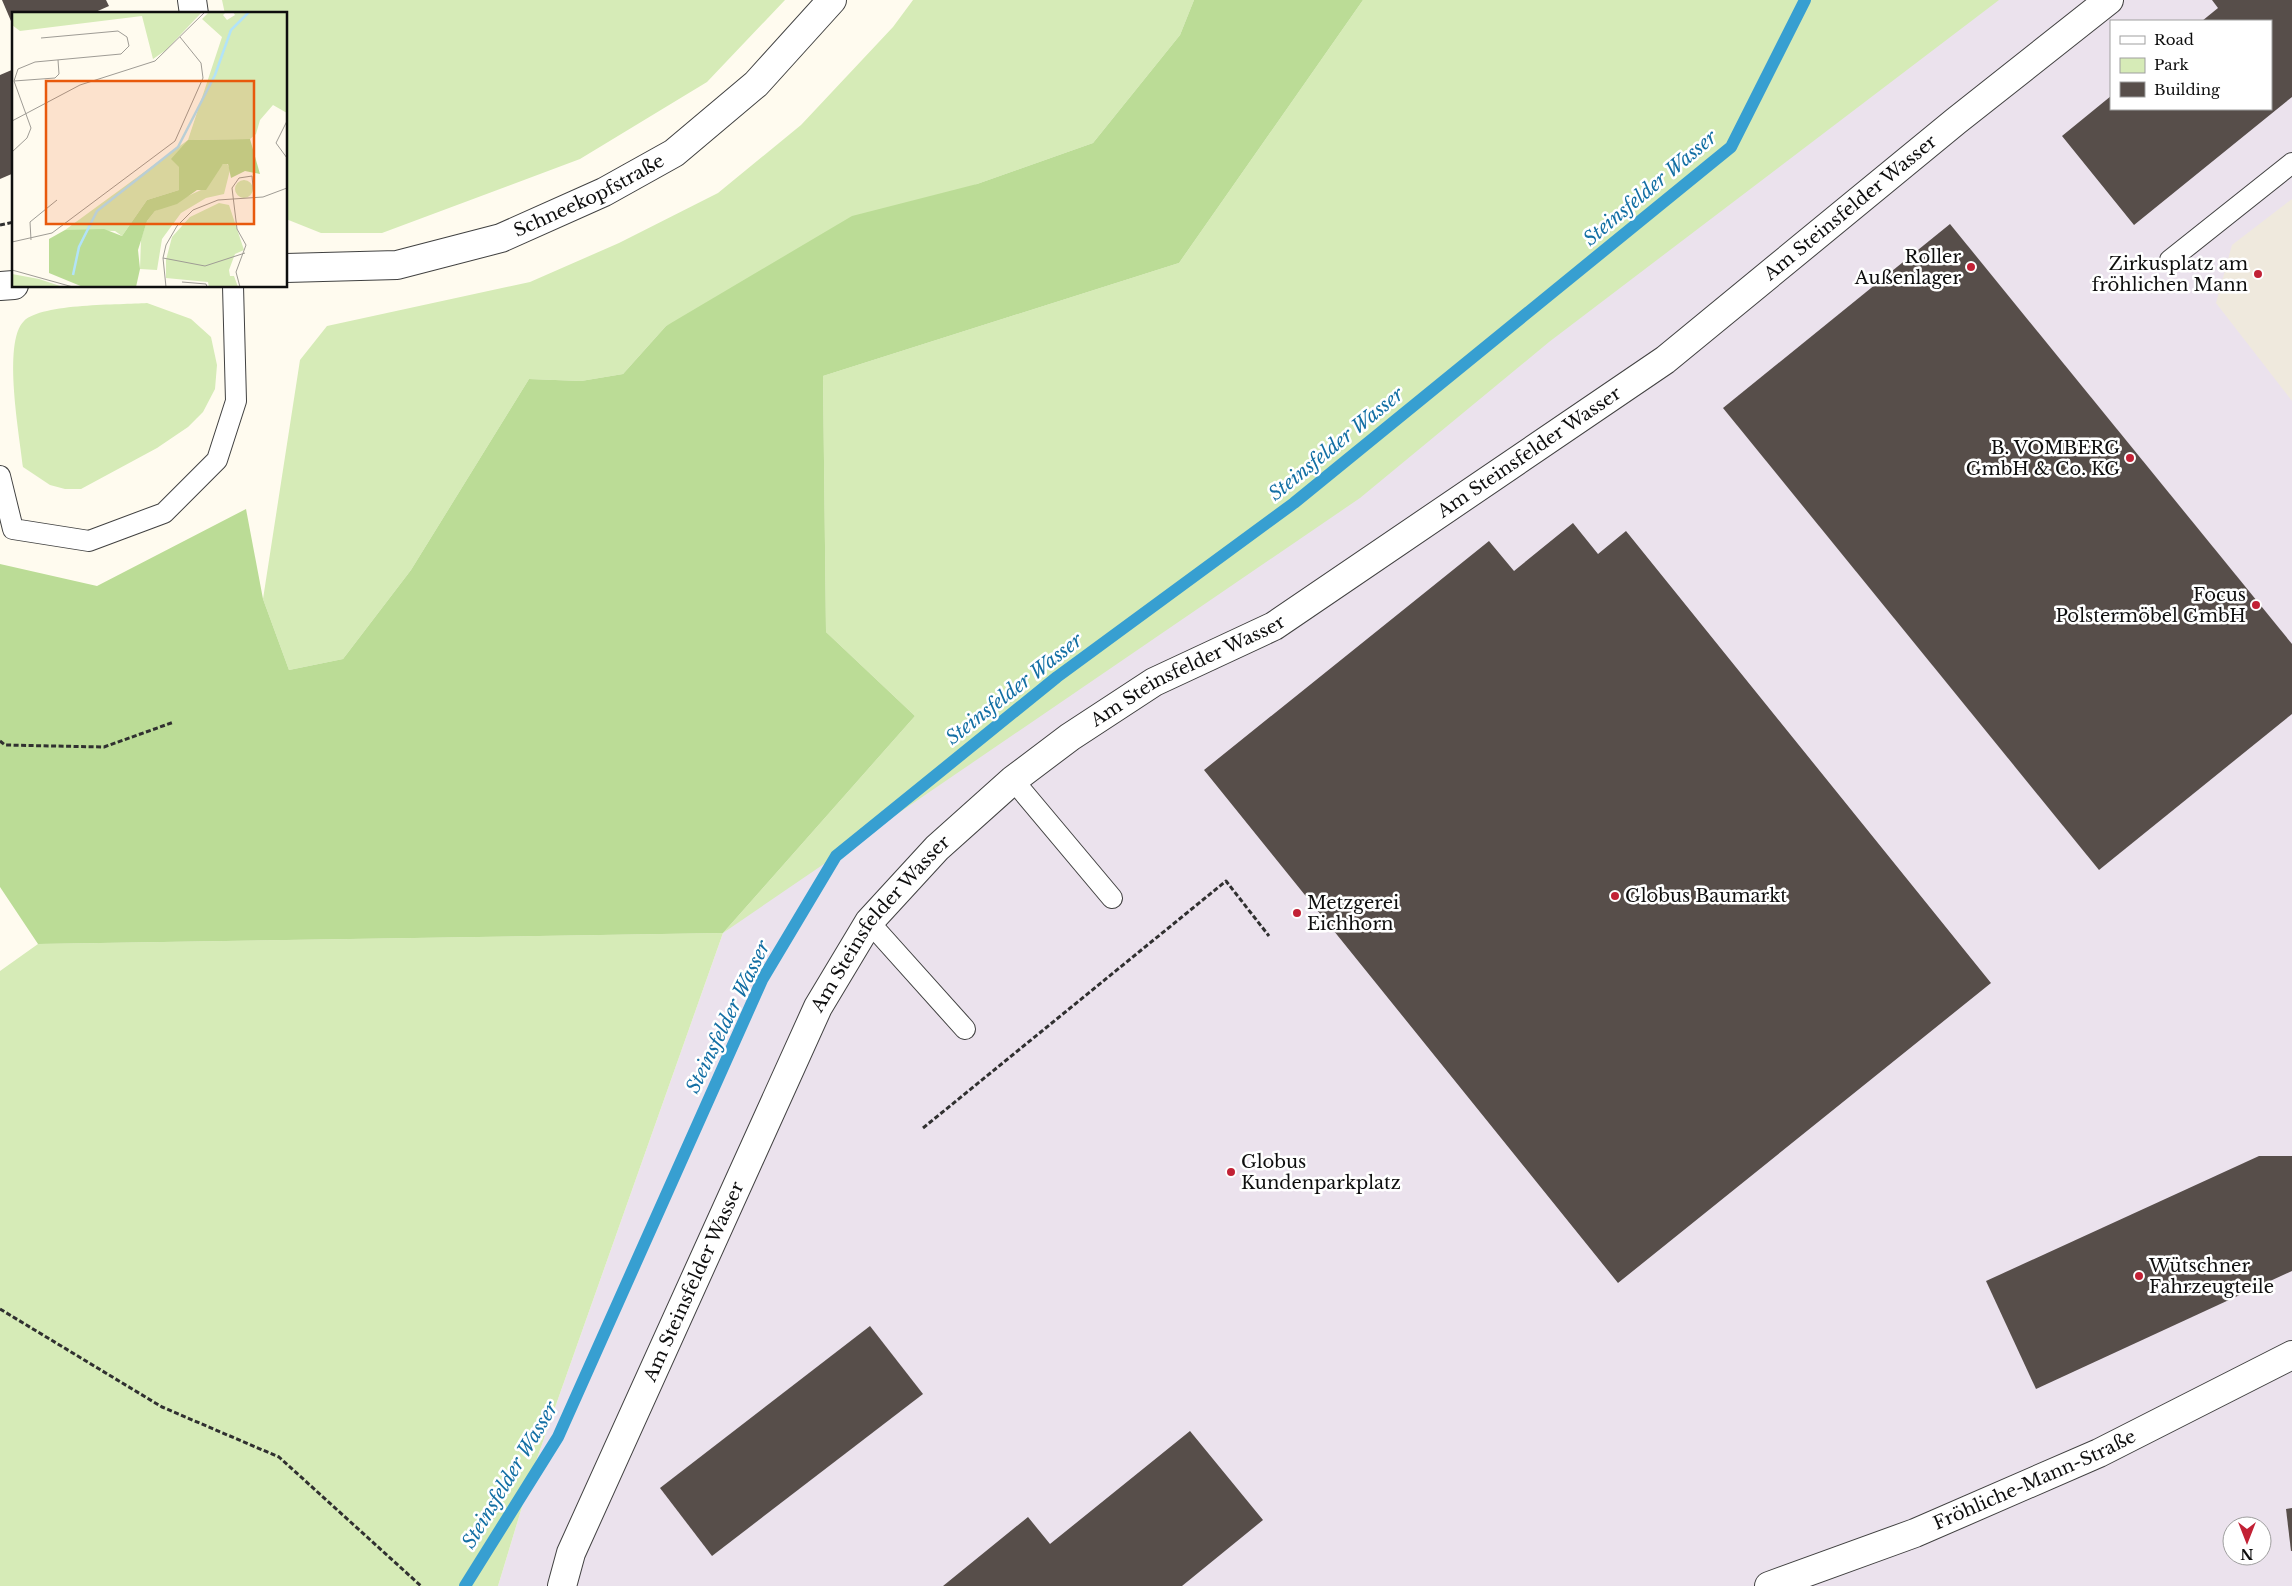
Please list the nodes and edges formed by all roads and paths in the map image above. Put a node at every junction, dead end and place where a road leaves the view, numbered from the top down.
1 (832, 0) edge
2 (2109, 0) edge
3 (2292, 163) edge
4 (2170, 260) dead end
5 (288, 268) edge
6 (233, 288) edge
7 (0, 476) edge
8 (174, 722) dead end
9 (0, 741) edge
10 (1013, 780) junction
11 (1112, 898) dead end
12 (869, 922) junction
13 (1269, 936) dead end
14 (965, 1029) dead end
15 (924, 1128) dead end
16 (0, 1309) edge
17 (2292, 1355) edge
18 (421, 1586) edge
19 (562, 1586) edge
20 (1769, 1586) edge

1 - 5 street, Schneekopfstraße
2 - 10 street, Am Steinsfelder Wasser
3 - 4 lane
6 - 7 lane
8 - 9 path
10 - 11 lane
10 - 12 street, Am Steinsfelder Wasser
12 - 14 lane
12 - 19 street, Am Steinsfelder Wasser
13 - 15 path
16 - 18 path
17 - 20 street, Fröhliche-Mann-Straße

